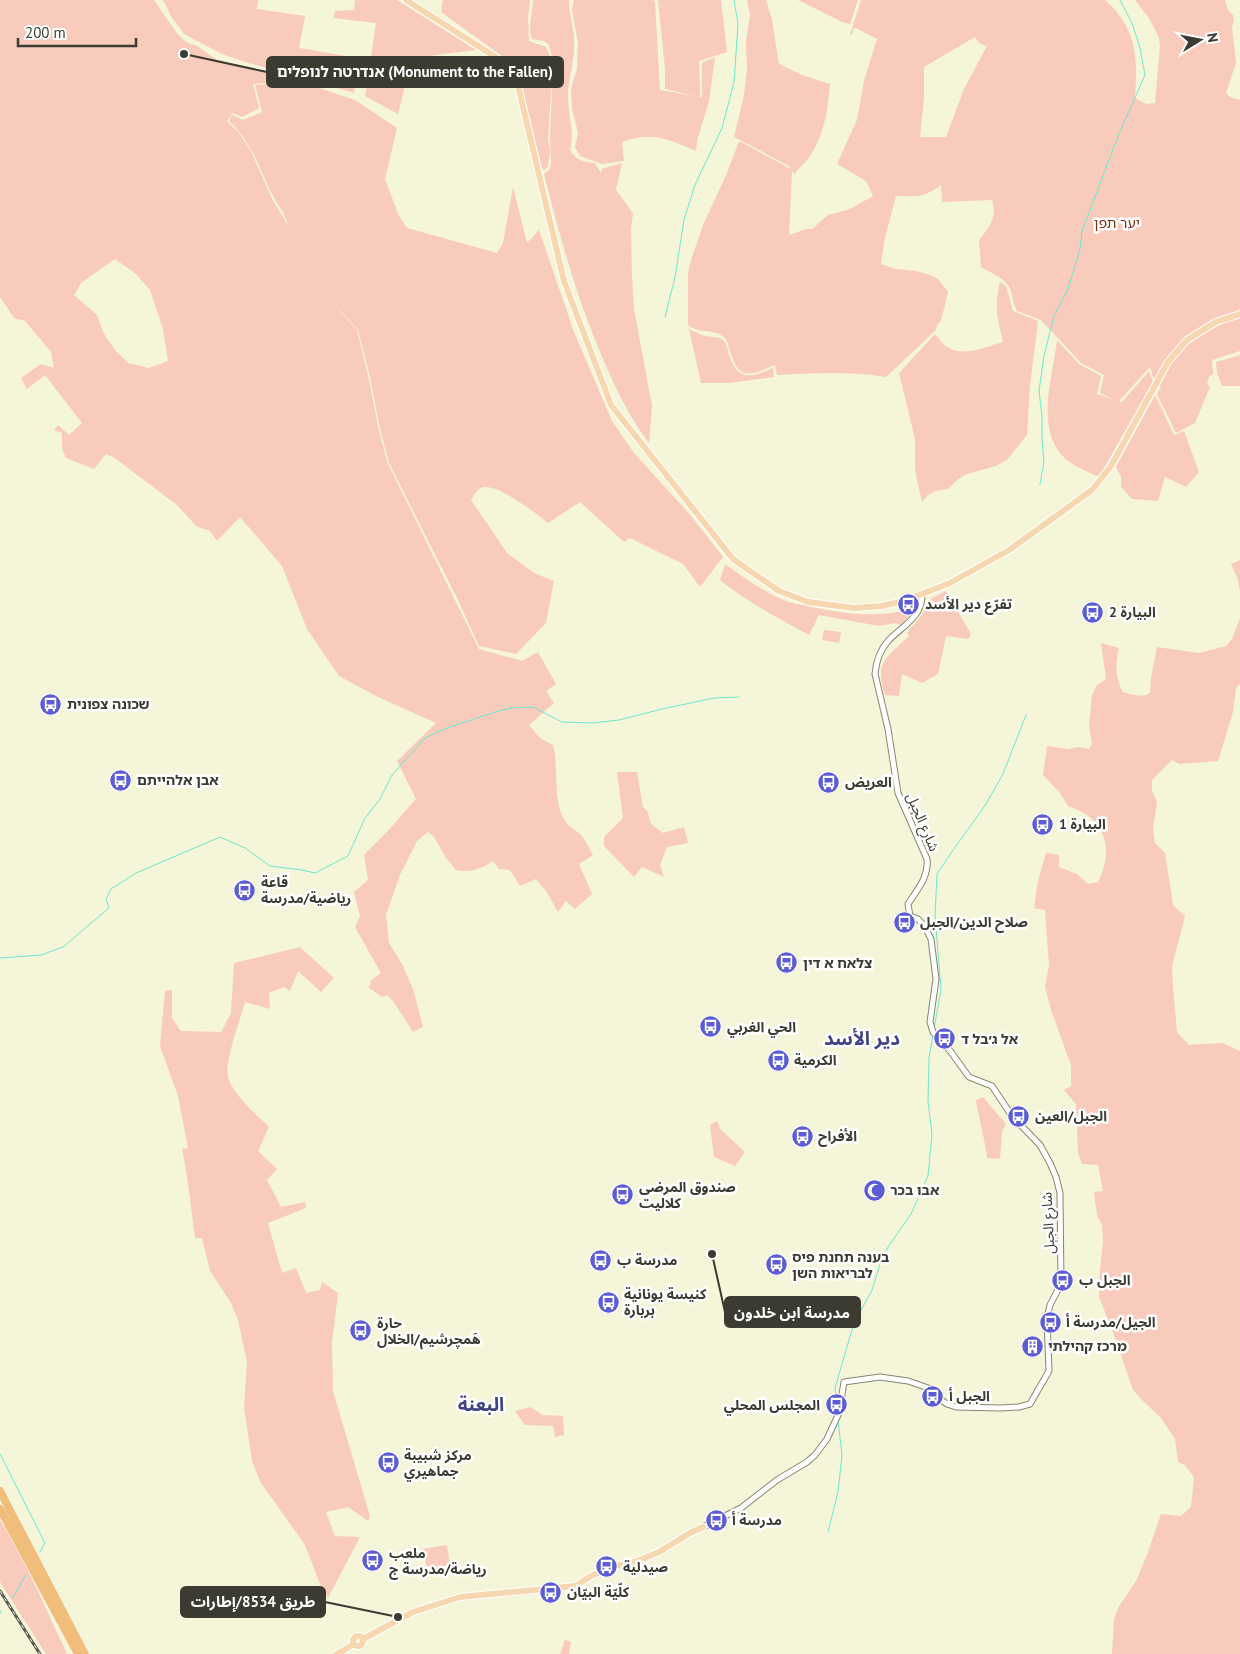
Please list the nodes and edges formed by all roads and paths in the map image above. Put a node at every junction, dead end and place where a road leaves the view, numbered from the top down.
1 (406, 0) edge
2 (1240, 314) edge
3 (922, 594) junction
4 (0, 1491) edge
5 (0, 1509) edge
6 (704, 1527) joint
7 (78, 1654) edge
8 (85, 1654) edge
9 (337, 1654) edge

1 - 3 main road
2 - 3 main road
3 - 6 street, شارع الجبل
4 - 8 highway
5 - 7 highway
6 - 9 main road

